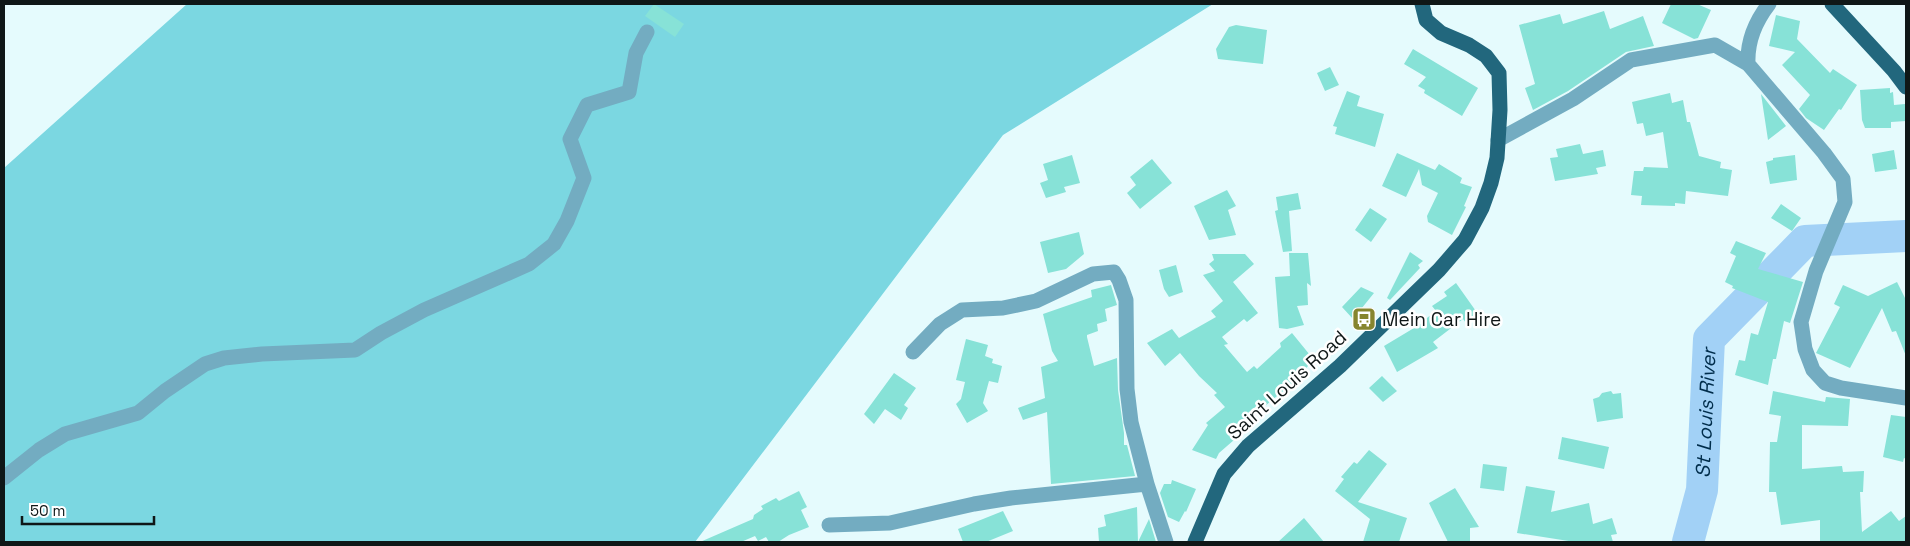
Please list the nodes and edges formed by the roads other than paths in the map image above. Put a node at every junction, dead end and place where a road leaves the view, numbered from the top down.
1 (1422, 4) edge
2 (1769, 4) edge
3 (1832, 4) edge
4 (648, 32) dead end
5 (1748, 64) junction
6 (1906, 87) edge
7 (1498, 140) junction
8 (913, 352) dead end
9 (1906, 398) edge
10 (4, 478) edge
11 (1147, 484) junction
12 (829, 524) dead end
13 (1166, 542) edge
14 (1195, 542) edge

1 - 7 main road, Saint Louis Road
2 - 5 street
3 - 6 main road
4 - 10 street
5 - 7 street
5 - 9 street
7 - 14 main road, Saint Louis Road
8 - 11 street
11 - 12 street
11 - 13 street

